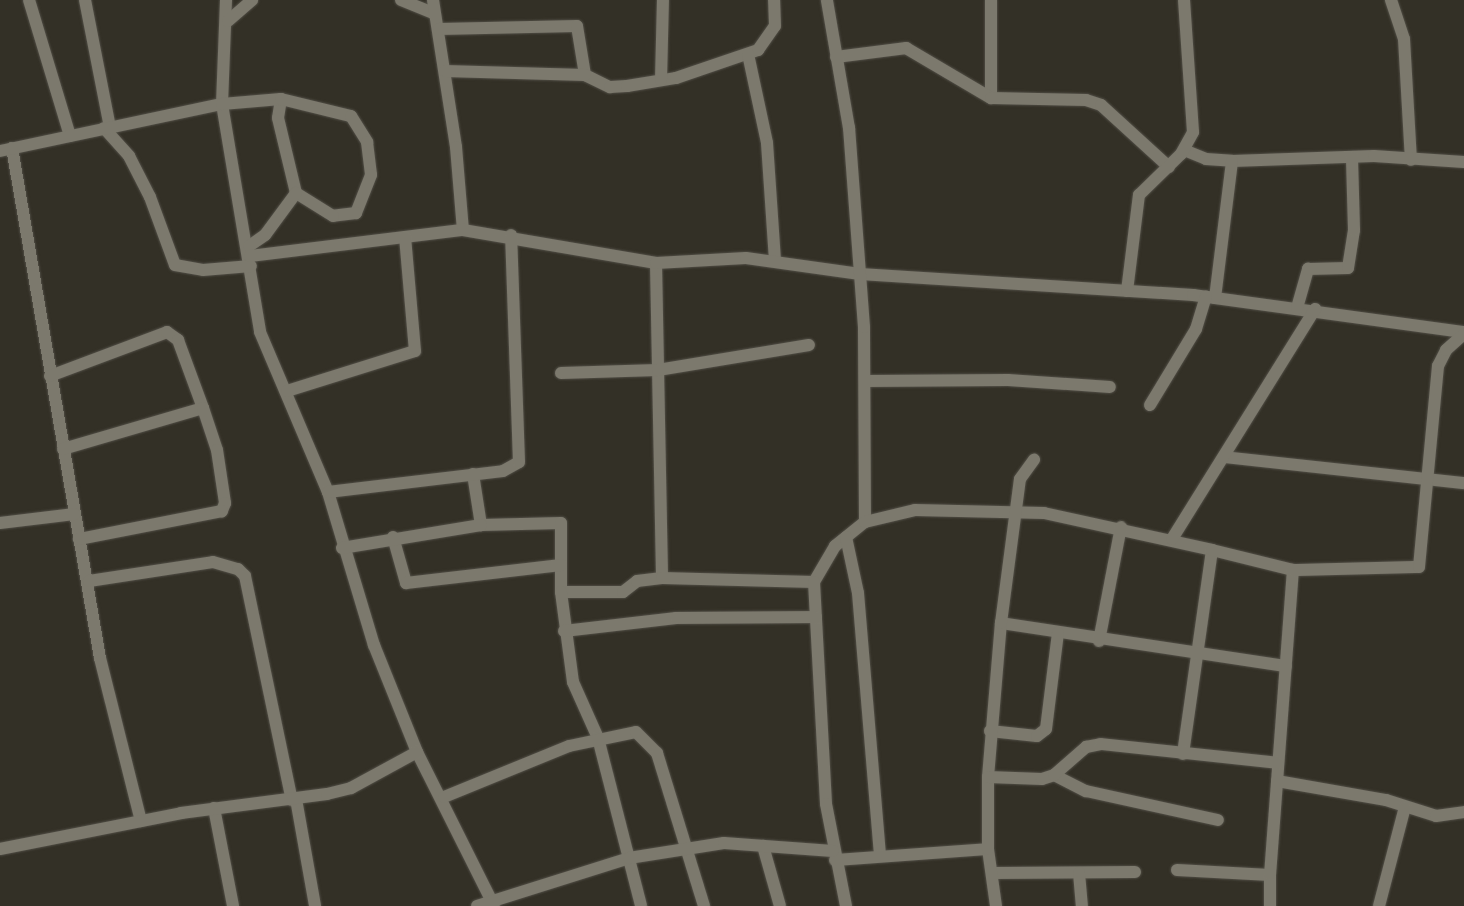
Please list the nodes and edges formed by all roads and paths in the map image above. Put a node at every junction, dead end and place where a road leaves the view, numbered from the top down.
1 (29, 0) edge
2 (85, 0) edge
3 (226, 0) edge
4 (252, 0) edge
5 (401, 0) edge
6 (434, 0) edge
7 (663, 0) edge
8 (774, 0) edge
9 (827, 0) edge
10 (991, 0) edge
11 (1184, 0) edge
12 (1391, 0) edge
13 (418, 2) edge
14 (434, 13) junction
15 (228, 21) junction
16 (439, 29) junction
17 (748, 54) junction
18 (836, 58) junction
19 (445, 71) junction
20 (585, 75) junction
21 (661, 80) junction
22 (991, 98) junction
23 (281, 99) junction
24 (222, 104) junction
25 (107, 127) junction
26 (70, 136) junction
27 (6, 149) edge
28 (1184, 150) junction
29 (1352, 157) junction
30 (1411, 160) junction
31 (1232, 161) junction
32 (1464, 162) edge
33 (1169, 168) junction
34 (296, 193) junction
35 (463, 230) junction
36 (511, 235) junction
37 (405, 237) junction
38 (250, 256) junction
39 (776, 261) junction
40 (656, 263) junction
41 (860, 274) junction
42 (1127, 291) junction
43 (1211, 298) junction
44 (1297, 308) junction
45 (1315, 309) junction
46 (1464, 333) edge
47 (809, 345) dead end
48 (658, 370) junction
49 (561, 373) dead end
50 (50, 376) junction
51 (866, 381) junction
52 (1110, 387) dead end
53 (287, 391) junction
54 (1150, 405) dead end
55 (203, 408) junction
56 (63, 449) junction
57 (1224, 457) junction
58 (1034, 460) dead end
59 (473, 474) junction
60 (1427, 477) junction
61 (1464, 482) edge
62 (328, 492) junction
63 (74, 514) junction
64 (1017, 514) junction
65 (865, 522) junction
66 (0, 523) edge
67 (481, 525) junction
68 (1121, 527) junction
69 (394, 537) junction
70 (846, 537) junction
71 (79, 539) junction
72 (1172, 539) junction
73 (342, 548) junction
74 (1212, 550) junction
75 (561, 565) junction
76 (1293, 570) junction
77 (662, 578) junction
78 (89, 581) junction
79 (814, 582) junction
80 (562, 592) junction
81 (816, 617) junction
82 (1001, 623) junction
83 (564, 631) junction
84 (1058, 633) junction
85 (1099, 640) junction
86 (1195, 655) junction
87 (1286, 666) junction
88 (990, 731) junction
89 (598, 738) junction
90 (417, 752) junction
91 (1183, 754) junction
92 (1278, 763) junction
93 (1054, 775) junction
94 (988, 777) junction
95 (1277, 781) junction
96 (444, 797) junction
97 (294, 799) junction
98 (1405, 807) junction
99 (214, 808) junction
100 (1464, 812) edge
101 (1218, 820) dead end
102 (141, 821) junction
103 (763, 846) junction
104 (0, 849) edge
105 (687, 849) junction
106 (988, 849) junction
107 (834, 855) junction
108 (880, 856) junction
109 (629, 858) junction
110 (1177, 870) dead end
111 (1135, 872) dead end
112 (993, 873) junction
113 (1079, 873) junction
114 (1270, 875) junction
115 (493, 904) edge
116 (233, 906) edge
117 (315, 906) edge
118 (477, 906) edge
119 (641, 906) edge
120 (704, 906) edge
121 (780, 906) edge
122 (846, 906) edge
123 (996, 906) edge
124 (1082, 906) edge
125 (1270, 906) edge
126 (1379, 906) edge

1 - 26 street
2 - 25 street
3 - 15 street
4 - 15 street
5 - 13 street
6 - 14 street
7 - 21 street
8 - 17 street
9 - 18 street
10 - 22 street
11 - 28 street
12 - 30 street
13 - 14 street
14 - 16 street
15 - 24 street
16 - 19 street
16 - 20 street
17 - 21 street
17 - 39 street
18 - 22 street
18 - 41 street
19 - 20 street
19 - 35 street
20 - 21 street
22 - 33 street
23 - 24 street
23 - 34 street
23 - 34 street
24 - 25 street
24 - 38 street
25 - 26 street
25 - 38 street
26 - 27 street
27 - 50 street
28 - 31 street
28 - 33 street
29 - 30 street
29 - 31 street
29 - 44 street
30 - 32 street
31 - 43 street
33 - 42 street
34 - 38 street
35 - 36 street
35 - 37 street
36 - 40 street
36 - 59 street
37 - 38 street
37 - 53 street
38 - 53 street
39 - 40 street
39 - 41 street
40 - 48 street
41 - 42 street
41 - 51 street
42 - 43 street
43 - 44 street
43 - 54 street
44 - 45 street
45 - 46 street
45 - 57 street
46 - 60 street
47 - 48 street
48 - 49 street
48 - 77 street
50 - 55 street
50 - 56 street
51 - 52 street
51 - 65 street
53 - 62 street
55 - 56 street
55 - 71 street
56 - 63 street
57 - 60 street
57 - 72 street
58 - 64 street
59 - 62 street
59 - 67 street
60 - 61 street
60 - 76 street
62 - 73 street
63 - 66 street
63 - 71 street
64 - 65 street
64 - 68 street
64 - 82 street
65 - 70 street
67 - 69 street
67 - 75 street
68 - 72 street
68 - 85 street
69 - 73 street
69 - 75 street
70 - 79 street
70 - 108 street
71 - 78 street
72 - 74 street
73 - 90 street
74 - 76 street
74 - 86 street
75 - 80 street
76 - 87 street
77 - 79 street
77 - 80 street
78 - 97 street
78 - 102 street
79 - 81 street
80 - 83 street
81 - 83 street
81 - 107 street
82 - 84 street
82 - 88 street
83 - 89 street
84 - 85 street
84 - 88 street
85 - 86 street
86 - 87 street
86 - 91 street
87 - 92 street
88 - 94 street
89 - 96 street
89 - 105 street
89 - 109 street
90 - 96 street
90 - 97 street
91 - 92 street
91 - 93 street
92 - 95 street
93 - 94 street
93 - 101 street
94 - 106 street
95 - 98 street
95 - 114 street
96 - 115 street
97 - 99 street
97 - 117 street
98 - 100 street
98 - 126 street
99 - 102 street
99 - 116 street
102 - 104 street
103 - 105 street
103 - 107 street
103 - 121 street
105 - 109 street
105 - 120 street
106 - 108 street
106 - 112 street
107 - 108 street
107 - 122 street
109 - 115 street
109 - 119 street
110 - 114 street
111 - 113 street
112 - 113 street
112 - 123 street
113 - 124 street
114 - 125 street
115 - 118 street

